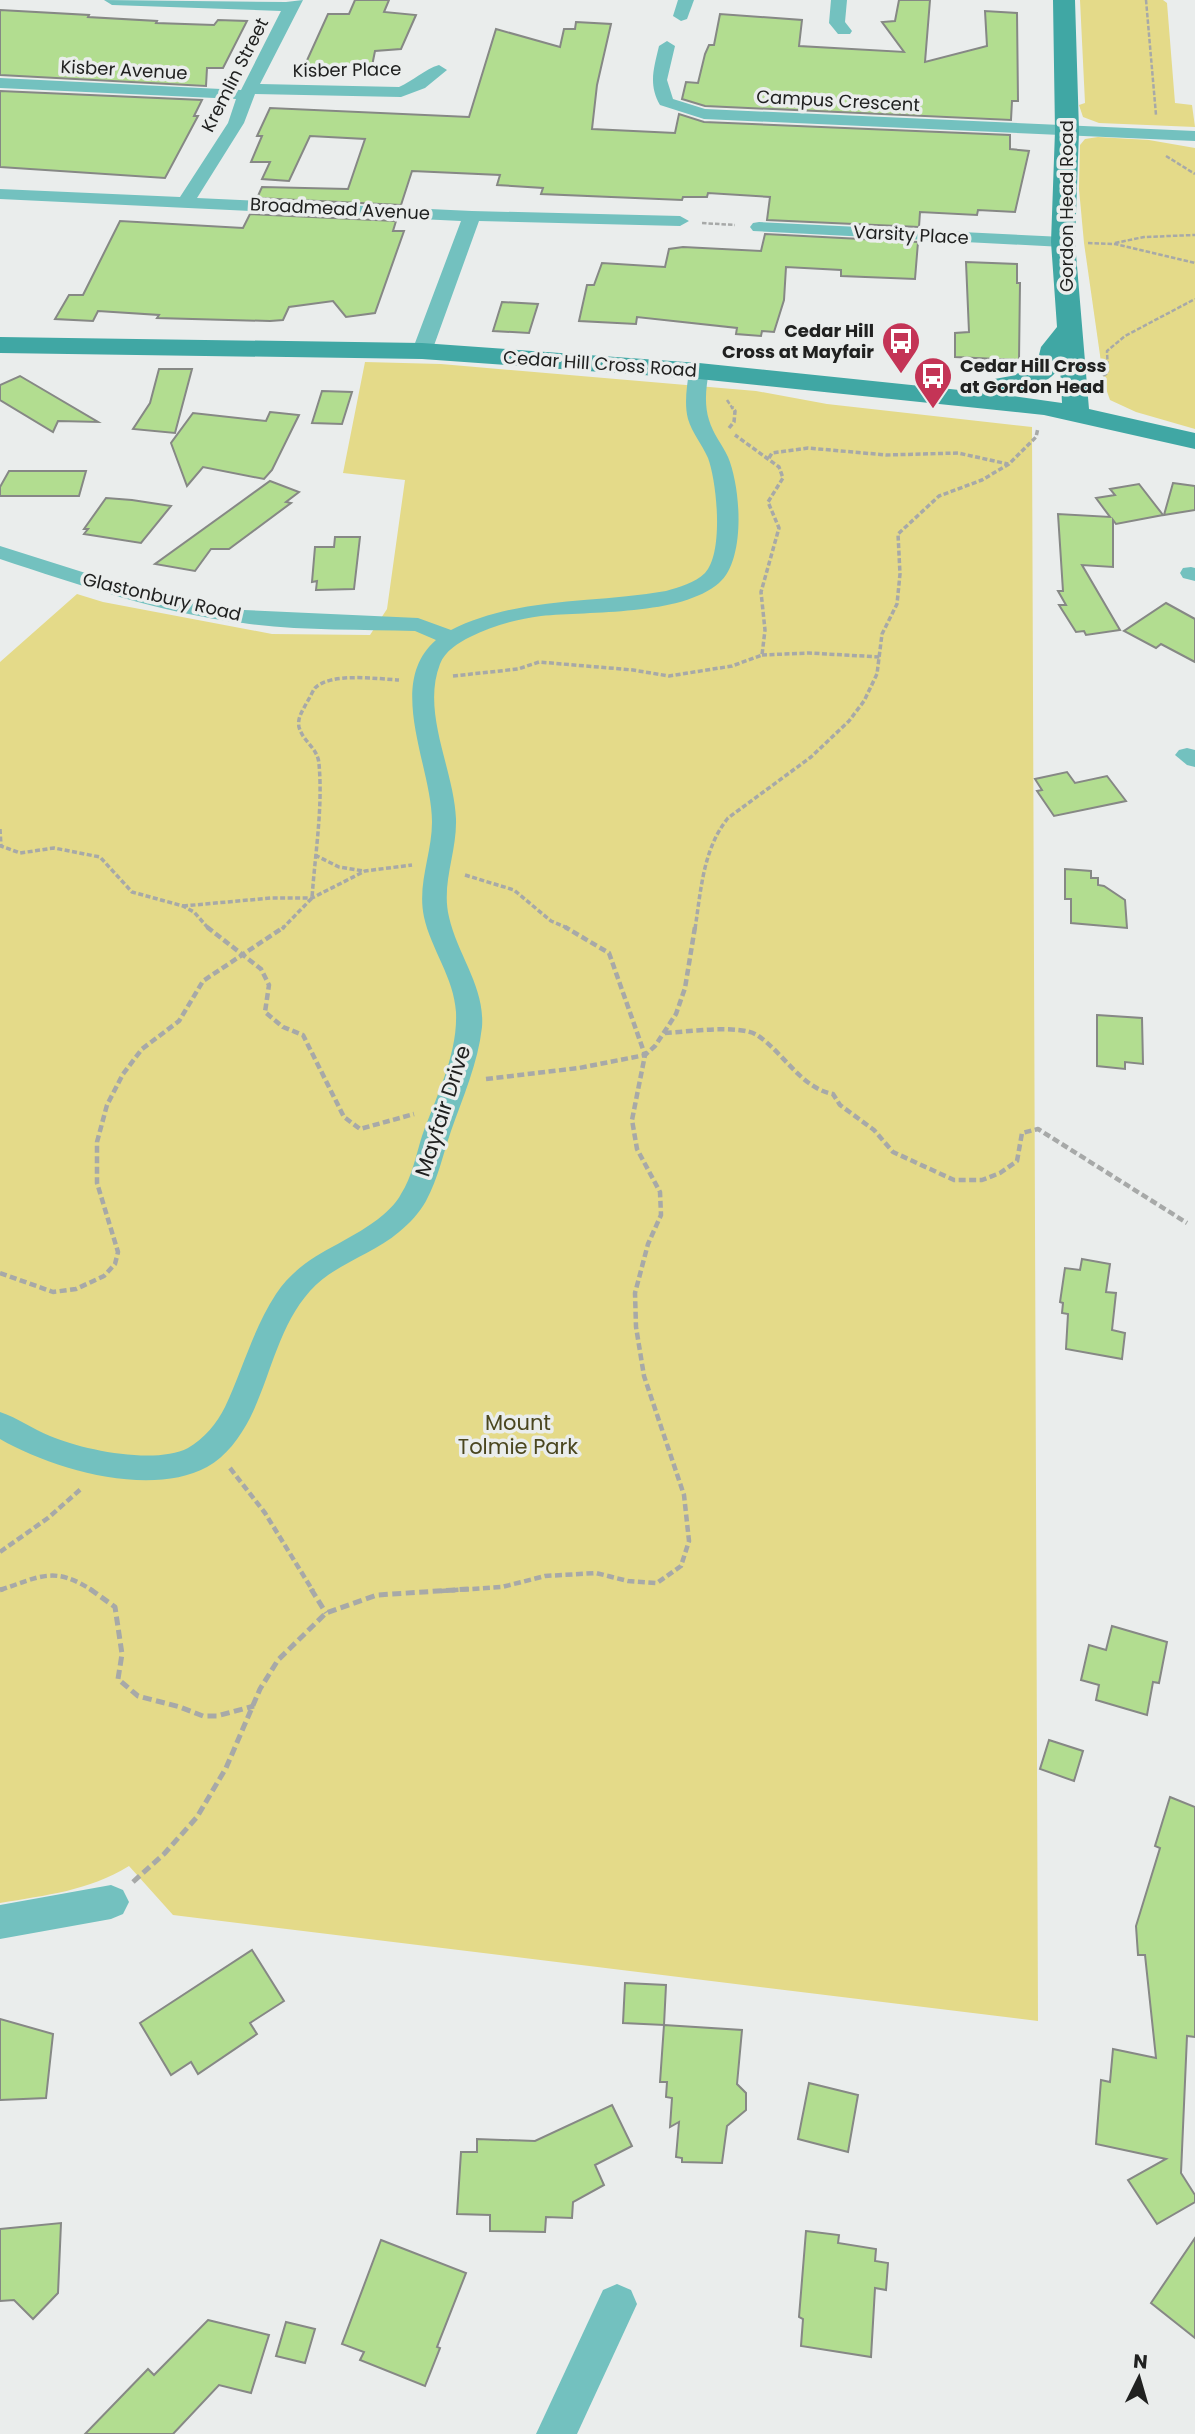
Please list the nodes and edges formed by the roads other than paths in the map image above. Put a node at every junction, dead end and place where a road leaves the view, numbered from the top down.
1 (112, 0) edge
2 (686, 0) edge
3 (839, 0) edge
4 (1064, 0) edge
5 (293, 4) edge
6 (681, 16) dead end
7 (844, 32) dead end
8 (667, 46) dead end
9 (439, 69) dead end
10 (0, 83) edge
11 (248, 92) junction
12 (1067, 131) junction
13 (1195, 136) edge
14 (0, 194) edge
15 (186, 202) junction
16 (472, 216) junction
17 (680, 221) road end
18 (759, 227) road end
19 (1063, 242) junction
20 (1069, 330) junction
21 (0, 345) edge
22 (422, 351) junction
23 (699, 371) junction
24 (951, 396) junction
25 (1076, 404) junction
26 (1195, 441) edge
27 (0, 552) edge
28 (451, 638) junction
29 (0, 1424) edge
30 (111, 1902) road end
31 (0, 1922) edge
32 (617, 2304) dead end
33 (556, 2434) edge

1 - 5 street
2 - 6 street
3 - 7 street
4 - 12 main road, Gordon Head Road
5 - 11 street, Kremlin Street
8 - 12 street, Campus Crescent
9 - 11 street, Kisber Place
10 - 11 street, Kisber Avenue
11 - 15 street, Kremlin Street
12 - 13 street
12 - 19 main road, Gordon Head Road
14 - 15 street, Broadmead Avenue
15 - 16 street, Broadmead Avenue
16 - 17 street, Broadmead Avenue
16 - 22 street
18 - 19 street, Varsity Place
19 - 20 main road, Gordon Head Road
20 - 24 main road
20 - 25 main road, Gordon Head Road
21 - 22 main road, Cedar Hill Cross Road
22 - 23 main road, Cedar Hill Cross Road
23 - 24 main road, Cedar Hill Cross Road
23 - 28 street, Mayfair Drive
24 - 25 main road, Cedar Hill Cross Road
25 - 26 main road, Cedar Hill Cross Road
27 - 28 street, Glastonbury Road
28 - 29 street, Mayfair Drive
30 - 31 street
32 - 33 street

